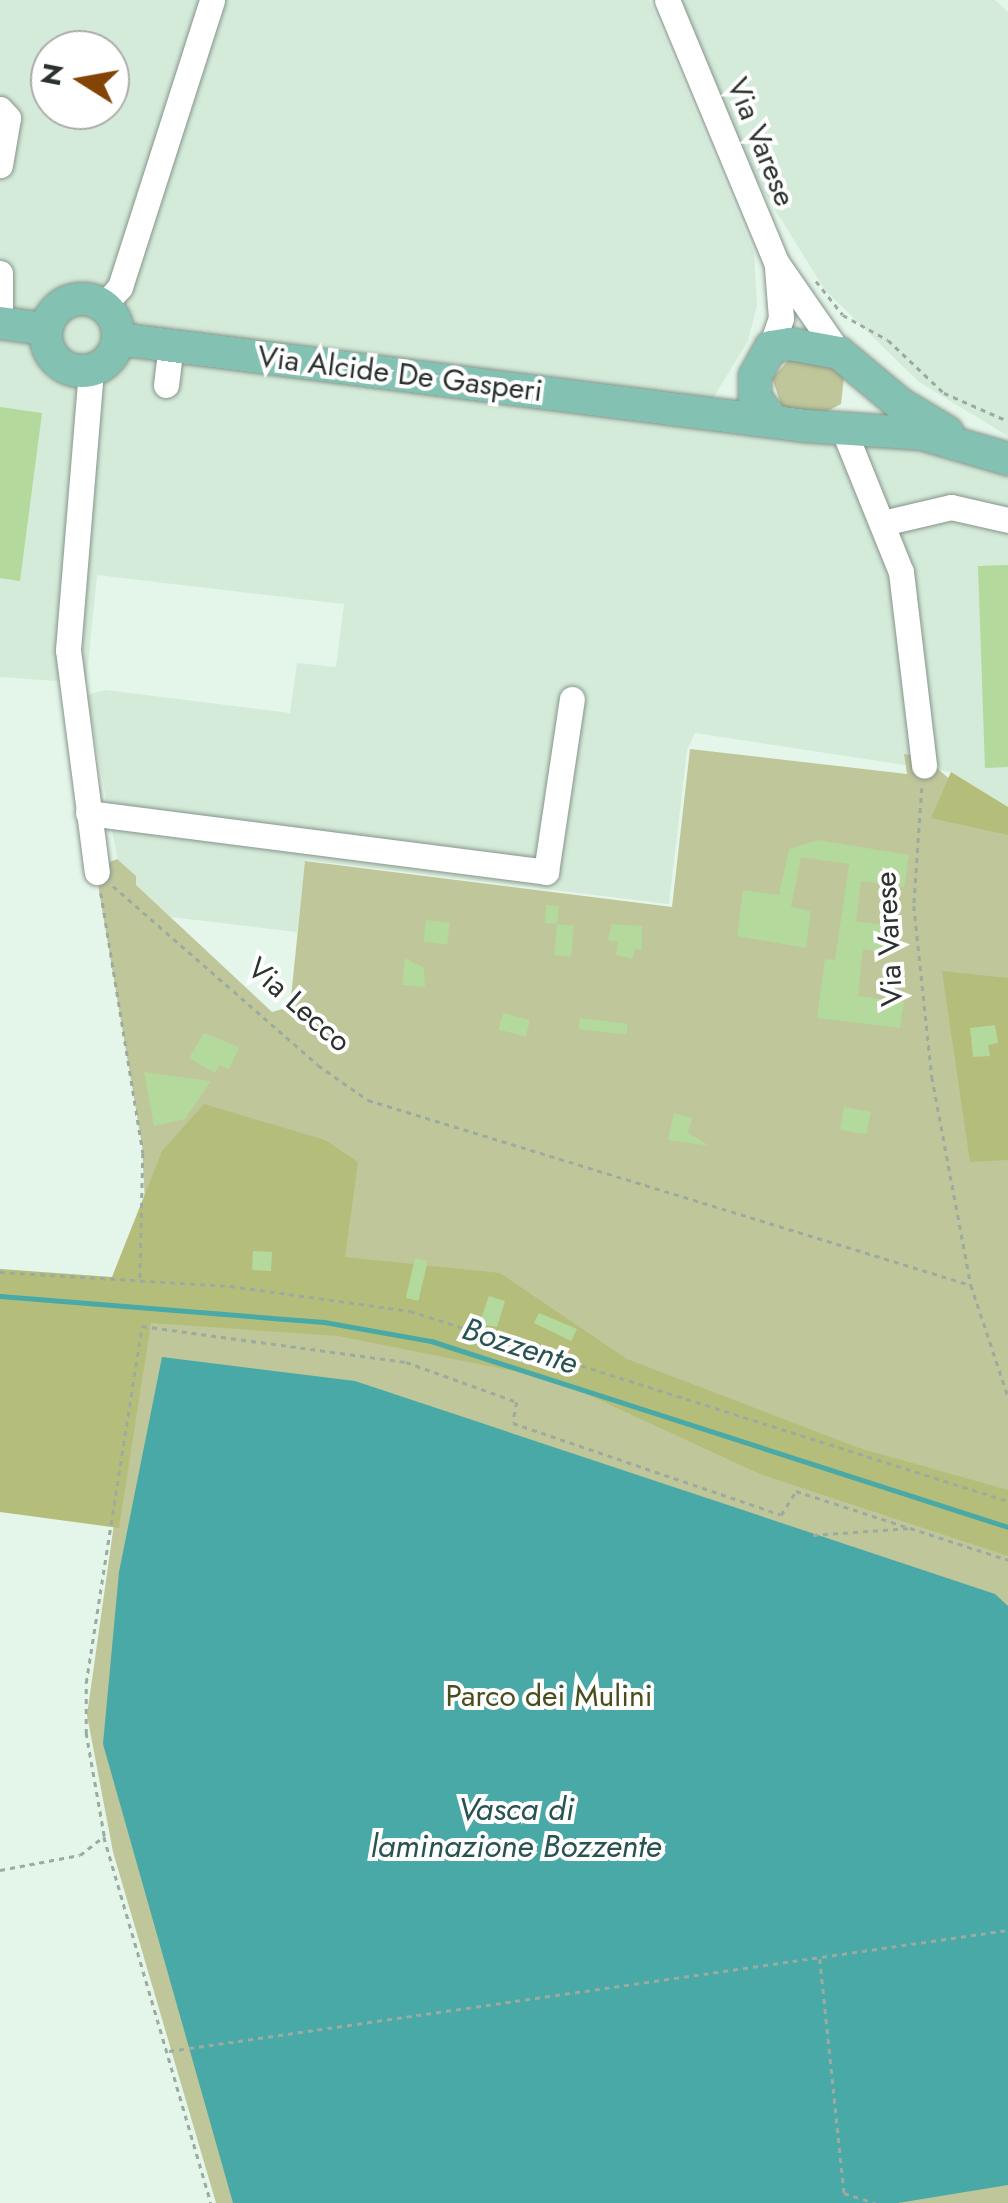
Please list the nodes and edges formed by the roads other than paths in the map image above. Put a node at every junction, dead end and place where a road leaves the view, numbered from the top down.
1 (212, 0) edge
2 (667, 0) edge
3 (0, 110) edge
4 (0, 165) edge
5 (776, 262) junction
6 (0, 273) edge
7 (103, 306) junction
8 (0, 322) edge
9 (45, 328) junction
10 (118, 338) junction
11 (171, 346) junction
12 (771, 348) junction
13 (847, 362) junction
14 (91, 370) junction
15 (755, 376) junction
16 (166, 385) dead end
17 (682, 410) junction
18 (774, 421) junction
19 (842, 426) junction
20 (972, 447) junction
21 (1008, 459) edge
22 (1008, 520) edge
23 (883, 523) junction
24 (572, 698) dead end
25 (924, 766) road end
26 (88, 814) junction
27 (97, 872) road end

1 - 7 street
2 - 5 street, Via Varese
3 - 4 street
5 - 12 street
5 - 13 street, Via Varese
6 - 8 street
7 - 9 main road
7 - 10 main road
8 - 9 main road
9 - 14 main road
10 - 11 main road, Via Alcide De Gasperi
10 - 14 main road
11 - 16 street
11 - 17 main road, Via Alcide De Gasperi
12 - 13 main road
12 - 15 main road
13 - 19 main road
13 - 20 main road
14 - 26 street
15 - 17 main road, Via Alcide De Gasperi
15 - 18 main road
17 - 18 main road, Via Alcide De Gasperi
18 - 19 main road
19 - 20 main road
19 - 23 street
20 - 21 main road
22 - 23 street
23 - 25 street
24 - 26 street
26 - 27 street

